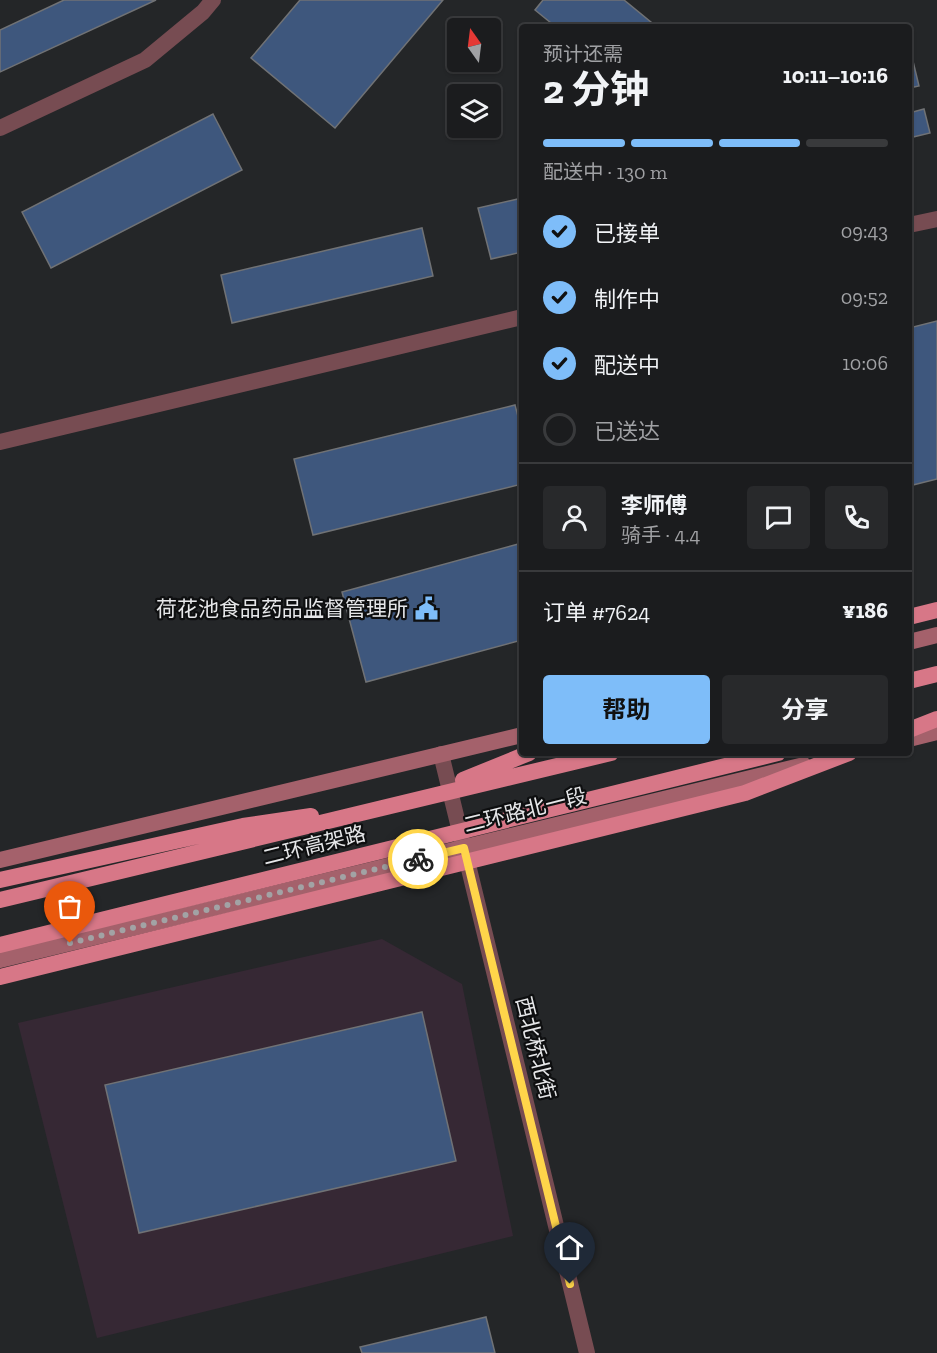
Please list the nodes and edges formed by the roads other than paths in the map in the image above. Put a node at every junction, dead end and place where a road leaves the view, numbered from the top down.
1 (213, 0) edge
2 (0, 128) edge
3 (937, 219) edge
4 (912, 224) edge
5 (519, 318) edge
6 (0, 441) edge
7 (937, 610) edge
8 (912, 616) edge
9 (937, 635) edge
10 (912, 641) edge
11 (937, 674) edge
12 (912, 680) edge
13 (937, 714) edge
14 (937, 719) edge
15 (912, 720) edge
16 (912, 729) edge
17 (937, 732) edge
18 (519, 736) edge
19 (912, 738) edge
20 (441, 754) junction
21 (523, 756) edge
22 (599, 756) edge
23 (766, 756) edge
24 (838, 756) edge
25 (842, 756) edge
26 (410, 802) junction
27 (464, 848) junction
28 (0, 860) edge
29 (0, 880) edge
30 (0, 900) edge
31 (0, 945) edge
32 (0, 960) edge
33 (0, 976) edge
34 (587, 1353) edge

1 - 2 street
3 - 4 street
5 - 6 street
7 - 8 highway
9 - 10 main road
11 - 12 highway
13 - 15 highway
14 - 16 highway
17 - 19 main road
18 - 20 main road
20 - 27 street, 西北桥北街
20 - 28 main road
21 - 26 highway
22 - 26 highway, 二环高架路
23 - 31 highway, 二环高架路
24 - 27 main road, 二环路北一段
25 - 33 highway
26 - 29 highway
26 - 30 highway, 二环高架路
27 - 32 main road, 二环路北一段
27 - 34 street, 西北桥北街

